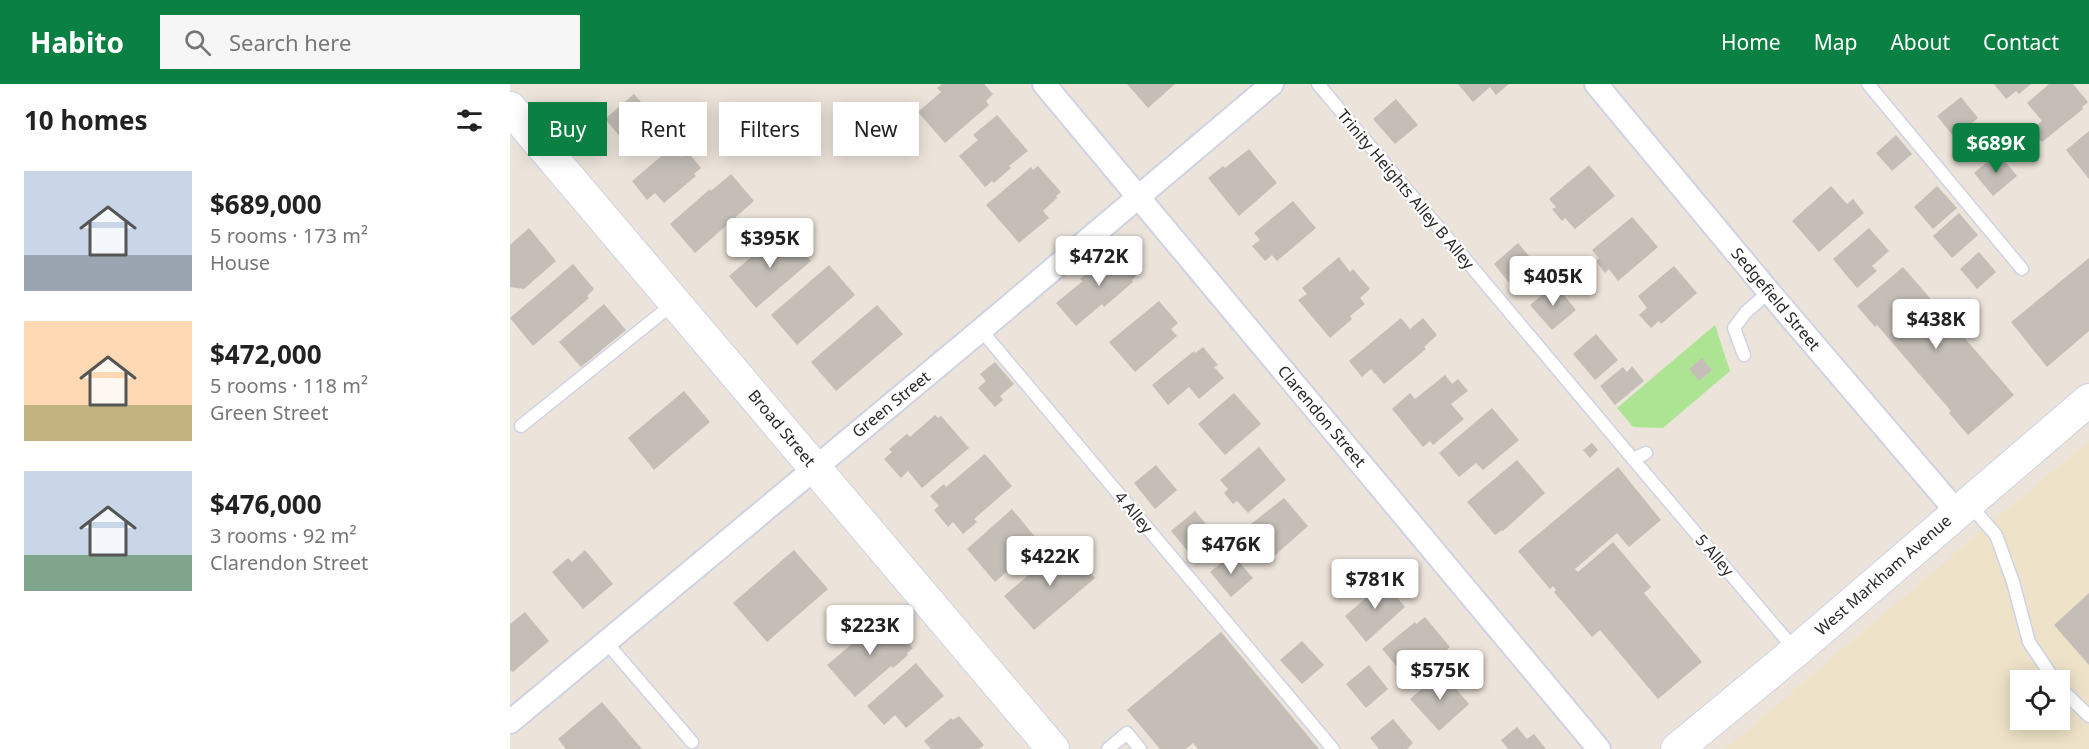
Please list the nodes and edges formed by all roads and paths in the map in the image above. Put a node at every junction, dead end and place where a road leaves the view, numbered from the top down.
1 (1044, 84) edge
2 (1272, 84) edge
3 (1318, 84) edge
4 (1596, 84) edge
5 (1868, 84) edge
6 (510, 108) edge
7 (1139, 197) junction
8 (2022, 269) dead end
9 (1769, 292) junction
10 (675, 303) junction
11 (981, 330) junction
12 (1744, 355) dead end
13 (2089, 400) edge
14 (521, 426) dead end
15 (1646, 453) dead end
16 (1633, 459) junction
17 (815, 467) junction
18 (1963, 507) junction
19 (606, 642) junction
20 (1796, 651) junction
21 (2048, 670) edge
22 (2070, 698) edge
23 (2089, 716) edge
24 (510, 722) edge
25 (692, 742) dead end
26 (1053, 749) edge
27 (1108, 749) edge
28 (1140, 749) edge
29 (1333, 749) edge
30 (1599, 749) edge
31 (1677, 749) edge

1 - 7 street, Clarendon Street
2 - 7 street, Green Street
3 - 16 lane, Trinity Heights Alley B Alley
4 - 9 street, Sedgefield Street
5 - 8 lane
6 - 10 street, Broad Street
7 - 11 street, Green Street
7 - 30 street, Clarendon Street
9 - 12 lane
9 - 18 street, Sedgefield Street
10 - 14 lane
10 - 17 street, Broad Street
11 - 17 street, Green Street
11 - 29 lane, 4 Alley
13 - 18 street, West Markham Avenue
15 - 16 lane
16 - 20 lane, 5 Alley
17 - 19 street, Green Street
17 - 26 street, Broad Street
18 - 20 street, West Markham Avenue
18 - 21 lane
19 - 24 street, Green Street
19 - 25 lane
20 - 31 street, West Markham Avenue
22 - 23 lane
27 - 28 lane

